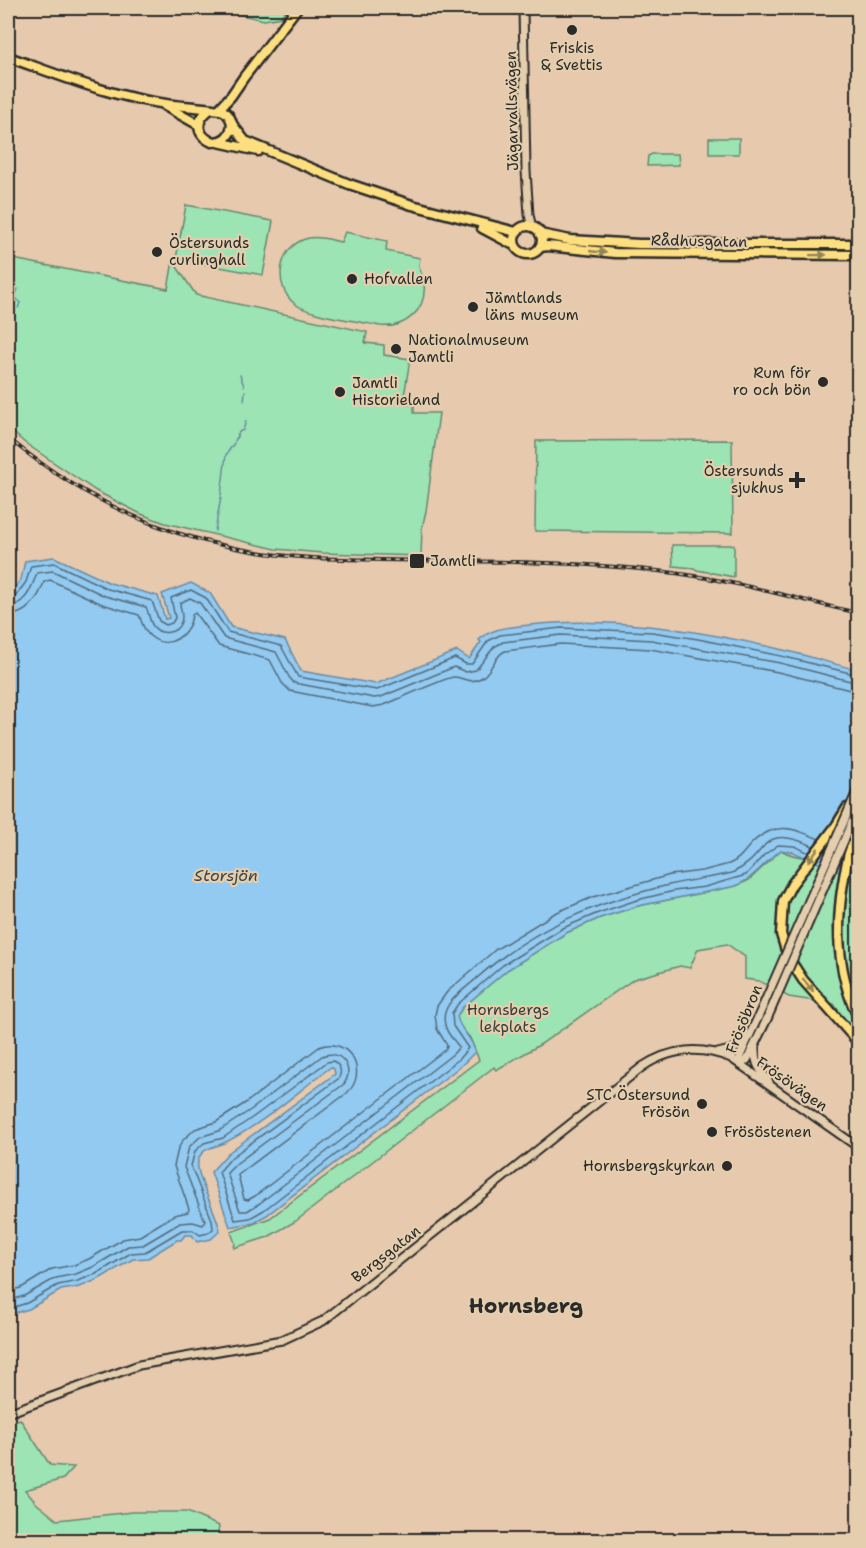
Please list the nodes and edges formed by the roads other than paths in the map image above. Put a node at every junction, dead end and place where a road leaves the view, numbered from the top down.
1 (297, 8) edge
2 (523, 8) edge
3 (8, 57) edge
4 (231, 96) junction
5 (162, 104) junction
6 (214, 109) junction
7 (231, 121) junction
8 (199, 126) junction
9 (218, 142) junction
10 (280, 156) junction
11 (465, 220) junction
12 (529, 226) junction
13 (516, 232) junction
14 (540, 234) junction
15 (858, 244) edge
16 (514, 245) junction
17 (540, 247) junction
18 (858, 255) edge
19 (858, 789) edge
20 (858, 808) edge
21 (858, 818) edge
22 (858, 1017) edge
23 (752, 1029) junction
24 (756, 1041) junction
25 (858, 1042) edge
26 (718, 1053) junction
27 (740, 1064) junction
28 (772, 1087) junction
29 (858, 1147) edge
30 (8, 1413) edge

1 - 4 main road
2 - 12 street, Jägarvallsvägen
3 - 5 main road
4 - 6 main road
4 - 7 main road
5 - 6 main road
5 - 8 main road
6 - 7 main road
6 - 8 main road
7 - 9 main road
7 - 10 main road
8 - 9 main road
9 - 10 main road
10 - 11 main road
11 - 13 main road
11 - 16 main road
12 - 13 main road
12 - 14 main road
13 - 16 main road
14 - 15 main road, Rådhusgatan
14 - 17 main road
16 - 17 main road
17 -> 18 main road, Rådhusgatan
19 - 23 street, Frösöbron, bridge
19 -> 25 main road, Frösöbron, bridge
20 - 24 street, Frösöbron, bridge
21 - 22 main road
23 - 26 street
23 - 27 street, Frösöbron
24 - 27 street, Frösöbron
24 - 28 street
26 - 27 street, Bergsgatan
26 - 30 street, Bergsgatan
27 - 28 street, Frösövägen
28 - 29 street, Frösövägen

